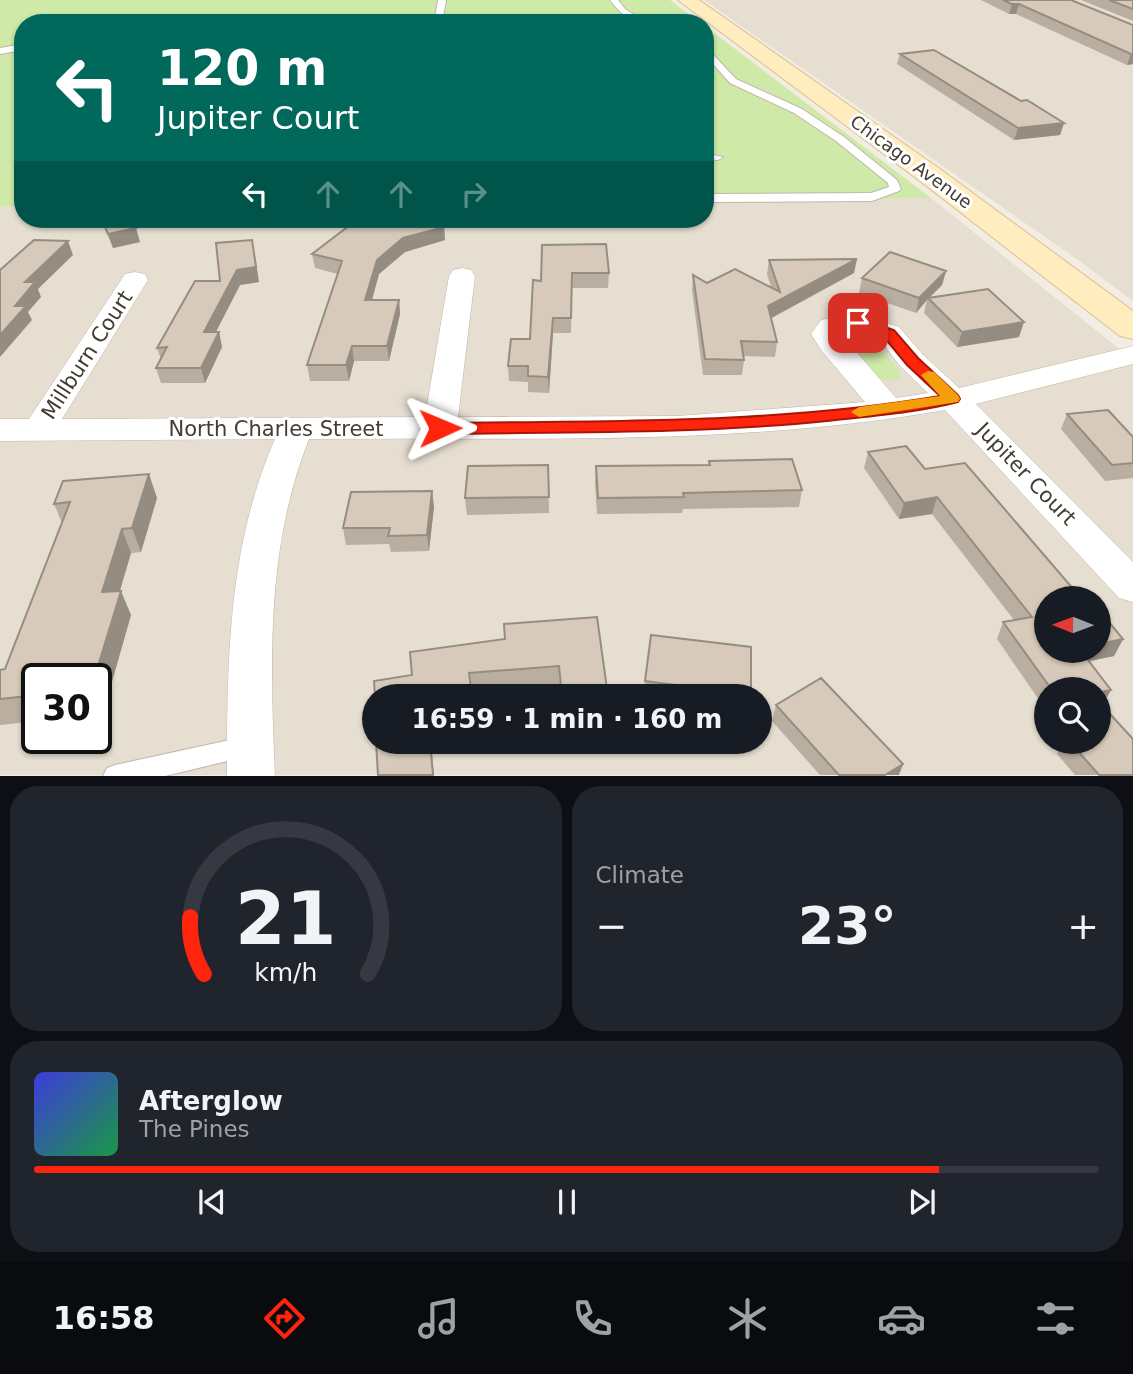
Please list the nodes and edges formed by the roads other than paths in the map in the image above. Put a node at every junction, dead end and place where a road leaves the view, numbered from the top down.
1 (614, 0) edge
2 (687, 0) edge
3 (627, 14) edge
4 (706, 14) edge
5 (714, 20) edge
6 (714, 59) edge
7 (714, 157) edge
8 (718, 157) dead end
9 (714, 198) edge
10 (462, 276) dead end
11 (135, 280) dead end
12 (1133, 328) edge
13 (1133, 355) edge
14 (952, 399) junction
15 (889, 410) junction
16 (440, 428) junction
17 (39, 429) junction
18 (296, 429) junction
19 (0, 430) edge
20 (1133, 587) edge
21 (251, 760) edge
22 (115, 775) edge

1 - 3 lane
2 - 4 main road, Chicago Avenue
5 - 12 main road, Chicago Avenue
6 - 9 lane
7 - 8 lane
10 - 16 street
11 - 17 street, Millburn Court
13 - 14 street, North Charles Street
14 - 15 street, North Charles Street
14 - 15 street, Jupiter Court
14 - 20 street, Jupiter Court
15 - 16 street, North Charles Street
16 - 18 street, North Charles Street
17 - 18 street, North Charles Street
17 - 19 street, North Charles Street
18 - 21 street
21 - 22 lane

